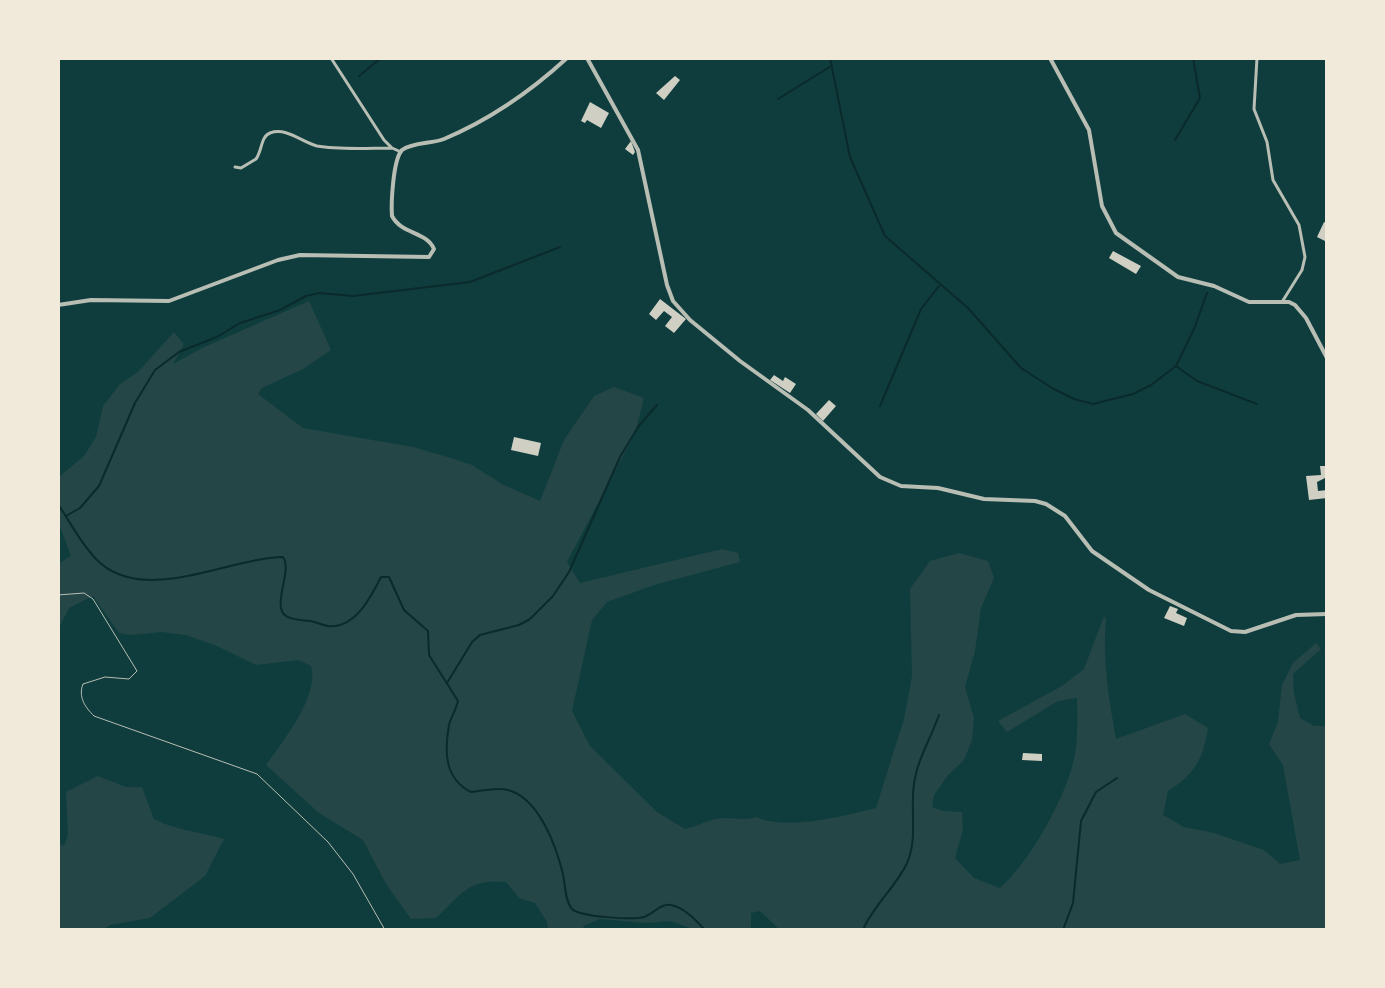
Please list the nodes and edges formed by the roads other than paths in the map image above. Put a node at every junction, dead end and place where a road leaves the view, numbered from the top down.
1 (331, 58) edge
2 (567, 58) edge
3 (587, 58) edge
4 (1050, 58) edge
5 (1257, 58) edge
6 (392, 148) junction
7 (401, 152) junction
8 (235, 167) dead end
9 (1282, 302) junction
10 (58, 305) edge
11 (1327, 358) edge
12 (58, 595) edge
13 (1327, 614) edge
14 (385, 930) edge

1 - 6 street
2 - 7 street
3 - 13 street
4 - 9 street
5 - 9 street
6 - 7 street
6 - 8 street
7 - 10 street
9 - 11 street
12 - 14 lane

